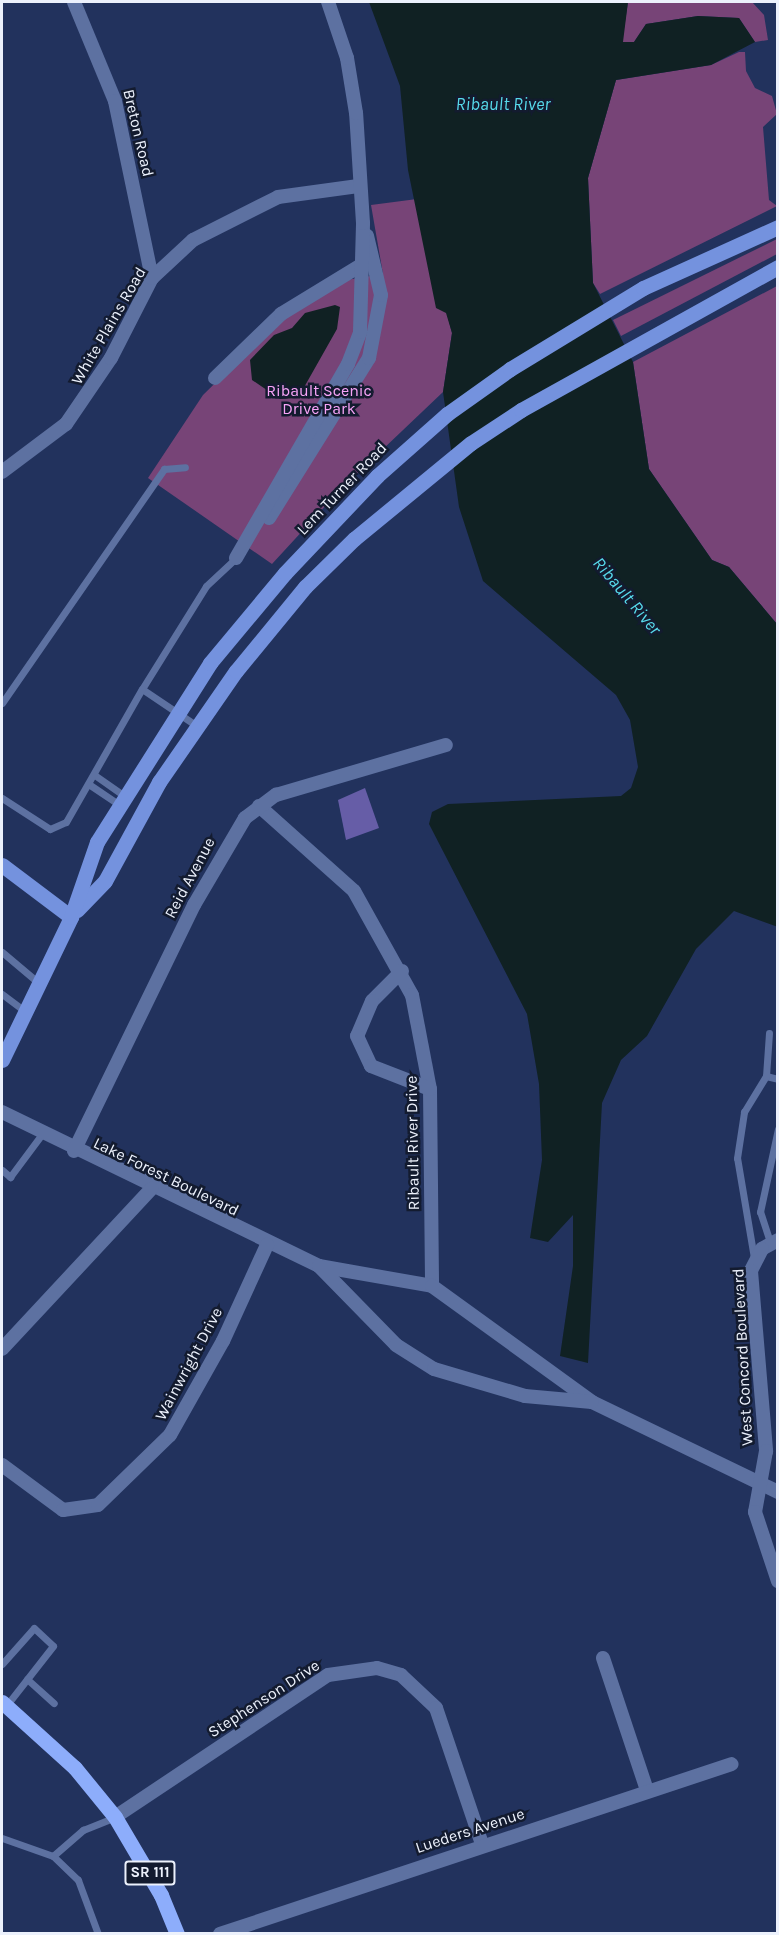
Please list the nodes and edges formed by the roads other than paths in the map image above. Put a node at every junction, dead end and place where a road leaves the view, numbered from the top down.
1 (74, 2) edge
2 (328, 2) edge
3 (358, 186) junction
4 (363, 223) junction
5 (777, 227) edge
6 (363, 264) junction
7 (777, 267) edge
8 (152, 278) junction
9 (215, 378) dead end
10 (185, 467) dead end
11 (2, 472) edge
12 (236, 558) junction
13 (142, 689) junction
14 (2, 703) edge
15 (177, 712) junction
16 (197, 726) junction
17 (446, 745) dead end
18 (96, 776) junction
19 (90, 784) junction
20 (2, 798) edge
21 (123, 800) junction
22 (259, 807) junction
23 (3, 869) edge
24 (71, 917) junction
25 (2, 952) edge
26 (402, 971) junction
27 (40, 984) junction
28 (2, 994) edge
29 (27, 1013) junction
30 (769, 1033) dead end
31 (2, 1060) edge
32 (766, 1076) junction
33 (777, 1079) edge
34 (430, 1089) junction
35 (2, 1112) edge
36 (777, 1129) edge
37 (42, 1134) junction
38 (74, 1151) junction
39 (2, 1170) edge
40 (151, 1189) junction
41 (774, 1241) edge
42 (267, 1245) junction
43 (754, 1258) junction
44 (319, 1266) junction
45 (432, 1286) junction
46 (2, 1349) edge
47 (592, 1402) junction
48 (2, 1465) edge
49 (762, 1484) junction
50 (777, 1492) edge
51 (777, 1581) edge
52 (603, 1658) dead end
53 (2, 1664) edge
54 (27, 1679) junction
55 (4, 1703) edge
56 (54, 1703) dead end
57 (732, 1764) dead end
58 (647, 1790) junction
59 (115, 1817) junction
60 (2, 1838) edge
61 (482, 1844) junction
62 (53, 1856) junction
63 (98, 1934) edge
64 (177, 1934) edge
65 (219, 1934) edge

1 - 8 street, Breton Road
2 - 3 street
3 - 4 street
3 - 8 street, White Plains Road
4 - 6 street
4 - 12 street
5 - 15 main road, Lem Turner Road
6 - 9 street
6 - 12 street
7 - 16 main road, Lem Turner Road
8 - 11 street, White Plains Road
10 - 14 lane
12 - 13 lane
13 - 15 lane
13 - 18 lane
15 - 16 lane
15 - 21 main road, Lem Turner Road
16 - 24 main road, Lem Turner Road
17 - 22 street, Reid Avenue
18 - 19 lane
18 - 21 lane
19 - 20 lane
19 - 21 lane
21 - 24 main road, Lem Turner Road
22 - 26 street, Ribault River Drive
22 - 38 street, Reid Avenue
23 - 24 main road
24 - 27 main road, Lem Turner Road
25 - 27 lane
26 - 34 street, Ribault River Drive
26 - 34 street
27 - 29 main road, Lem Turner Road
28 - 29 lane
29 - 31 main road, Lem Turner Road
30 - 32 lane
32 - 33 lane
32 - 43 lane
34 - 45 street, Ribault River Drive
35 - 37 street, Lake Forest Boulevard
36 - 41 lane
37 - 38 street, Lake Forest Boulevard
37 - 39 lane
38 - 40 street, Lake Forest Boulevard
40 - 42 street, Lake Forest Boulevard
40 - 46 street
41 - 43 street, West Concord Boulevard
42 - 44 street, Lake Forest Boulevard
42 - 48 street, Wainwright Drive
43 - 49 street, West Concord Boulevard
44 - 45 street, Lake Forest Boulevard
44 - 47 street, Lake Forest Boulevard
45 - 47 street, Lake Forest Boulevard
47 - 49 street, Lake Forest Boulevard
49 - 50 street, Lake Forest Boulevard
49 - 51 street, West Concord Boulevard
52 - 58 street
53 - 54 lane
54 - 55 lane
54 - 56 lane
55 - 59 main road, SR 111
57 - 58 street, Lueders Avenue
58 - 61 street, Lueders Avenue
59 - 61 street, Stephenson Drive
59 - 62 lane
59 - 64 main road, SR 111
60 - 62 lane
61 - 65 street, Lueders Avenue
62 - 63 lane

